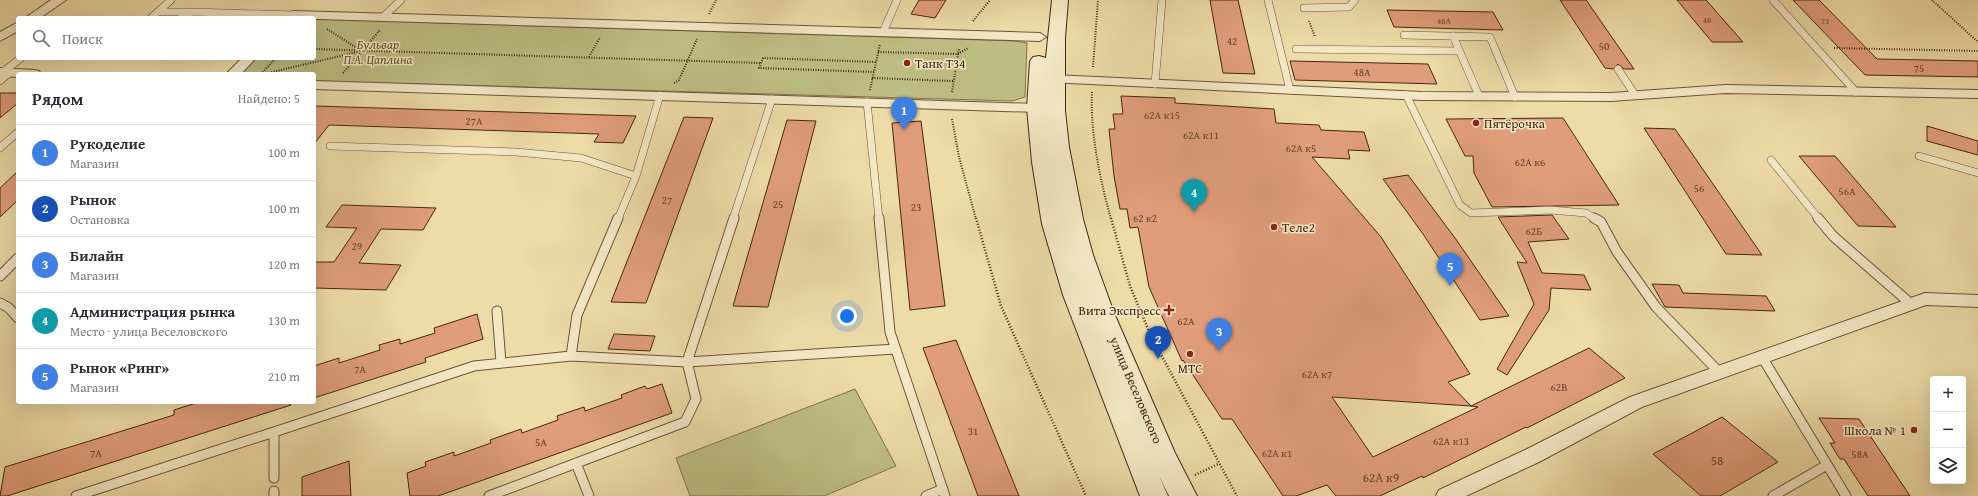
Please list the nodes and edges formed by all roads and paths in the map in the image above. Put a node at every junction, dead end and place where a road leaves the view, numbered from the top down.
1 (60, 0) edge
2 (171, 0) edge
3 (401, 0) edge
4 (716, 0) edge
5 (897, 0) edge
6 (990, 0) edge
7 (1047, 0) edge
8 (1060, 0) edge
9 (1098, 0) edge
10 (1162, 0) edge
11 (1268, 0) edge
12 (1355, 0) edge
13 (1773, 0) edge
14 (1932, 0) edge
15 (1304, 8) joint
16 (158, 12) junction
17 (192, 12) junction
18 (34, 16) edge
19 (153, 16) edge
20 (185, 16) edge
21 (292, 16) edge
22 (316, 16) edge
23 (387, 17) junction
24 (607, 24) junction
25 (16, 27) edge
26 (702, 27) junction
27 (326, 28) dead end
28 (883, 32) junction
29 (962, 34) junction
30 (1404, 36) dead end
31 (1453, 36) junction
32 (0, 37) edge
33 (1047, 37) junction
34 (1978, 42) edge
35 (1817, 48) junction
36 (316, 49) edge
37 (1296, 49) dead end
38 (1319, 49) junction
39 (362, 51) junction
40 (1459, 51) junction
41 (1978, 51) edge
42 (878, 52) junction
43 (958, 54) junction
44 (588, 57) junction
45 (19, 60) edge
46 (247, 60) edge
47 (274, 60) edge
48 (688, 60) junction
49 (876, 62) junction
50 (761, 63) junction
51 (1618, 69) dead end
52 (235, 72) edge
53 (262, 72) edge
54 (273, 72) edge
55 (874, 72) junction
56 (3, 74) edge
57 (16, 74) edge
58 (872, 78) junction
59 (1053, 79) junction
60 (954, 81) junction
61 (1092, 81) junction
62 (1154, 84) junction
63 (316, 85) edge
64 (332, 86) junction
65 (1290, 90) junction
66 (1856, 92) junction
67 (1978, 94) edge
68 (654, 95) junction
69 (1406, 95) junction
70 (1635, 95) junction
71 (1479, 96) junction
72 (1515, 97) junction
73 (772, 99) junction
74 (867, 102) junction
75 (950, 104) junction
76 (1046, 108) junction
77 (16, 134) edge
78 (330, 146) dead end
79 (0, 148) edge
80 (1919, 156) dead end
81 (1771, 160) dead end
82 (1978, 173) edge
83 (636, 176) junction
84 (16, 260) edge
85 (0, 276) edge
86 (1978, 301) edge
87 (0, 303) edge
88 (1912, 304) junction
89 (497, 311) dead end
90 (16, 316) edge
91 (896, 349) junction
92 (571, 356) junction
93 (1762, 357) junction
94 (687, 362) junction
95 (501, 363) junction
96 (1719, 372) junction
97 (274, 432) junction
98 (576, 463) junction
99 (1827, 465) junction
100 (274, 478) dead end
101 (944, 492) edge
102 (76, 496) edge
103 (489, 496) edge
104 (589, 496) edge
105 (926, 496) edge
106 (1086, 496) edge
107 (1154, 496) edge
108 (1183, 496) edge
109 (1237, 496) edge
110 (1446, 496) edge
111 (1773, 496) edge
112 (1846, 496) edge

1 - 18 street
2 - 16 lane
3 - 23 lane
4 - 26 path
5 - 28 lane
6 - 29 path
7 - 33 main road, улица Веселовского
8 - 33 main road, улица Веселовского
9 - 61 path
10 - 62 lane
11 - 65 lane
12 - 15 lane
13 - 35 lane
14 - 34 path
15 - 38 path
16 - 17 lane
16 - 19 lane
17 - 20 lane
17 - 21 lane
22 - 23 street
23 - 24 street
23 - 39 path
24 - 26 street
24 - 44 path
25 - 32 street
26 - 28 street
26 - 48 path
27 - 39 path
28 - 29 street
28 - 42 path
29 - 33 street
29 - 43 path
30 - 31 lane
31 - 40 lane
31 - 72 lane
33 - 59 main road, улица Веселовского
33 - 76 main road, улица Веселовского
35 - 41 path
35 - 66 lane
36 - 39 path
37 - 38 lane
38 - 40 lane
39 - 44 path
39 - 54 path
39 - 64 path
40 - 71 lane
42 - 43 path
42 - 49 path
43 - 60 path
44 - 48 path
45 - 56 lane
46 - 52 street
47 - 53 path
48 - 50 path
48 - 68 path
49 - 50 path
49 - 55 path
50 - 55 path
51 - 70 lane
55 - 58 path
56 - 57 street
58 - 60 path
58 - 74 path
59 - 61 street
59 - 76 main road, улица Веселовского
60 - 75 path
61 - 62 street
61 - 109 path
62 - 65 street
63 - 64 street
64 - 68 street
65 - 69 street
66 - 67 street
66 - 70 street
68 - 73 street
68 - 83 lane
69 - 71 street
69 - 96 lane
70 - 72 street
71 - 72 street
73 - 74 street
73 - 94 lane
74 - 75 street
74 - 91 lane
75 - 76 street
75 - 106 path
76 - 107 main road, улица Веселовского
76 - 108 main road, улица Веселовского
77 - 79 lane
78 - 83 lane
80 - 82 lane
81 - 88 lane
83 - 92 lane
84 - 85 lane
86 - 88 street
87 - 90 lane
88 - 93 street
89 - 95 lane
91 - 94 lane
91 - 101 lane
92 - 94 lane
92 - 95 lane
93 - 96 street
93 - 99 lane
94 - 98 lane
95 - 97 lane
96 - 110 street
97 - 100 lane
97 - 102 lane
98 - 103 lane
98 - 104 lane
99 - 111 lane
99 - 112 lane
101 - 105 lane

